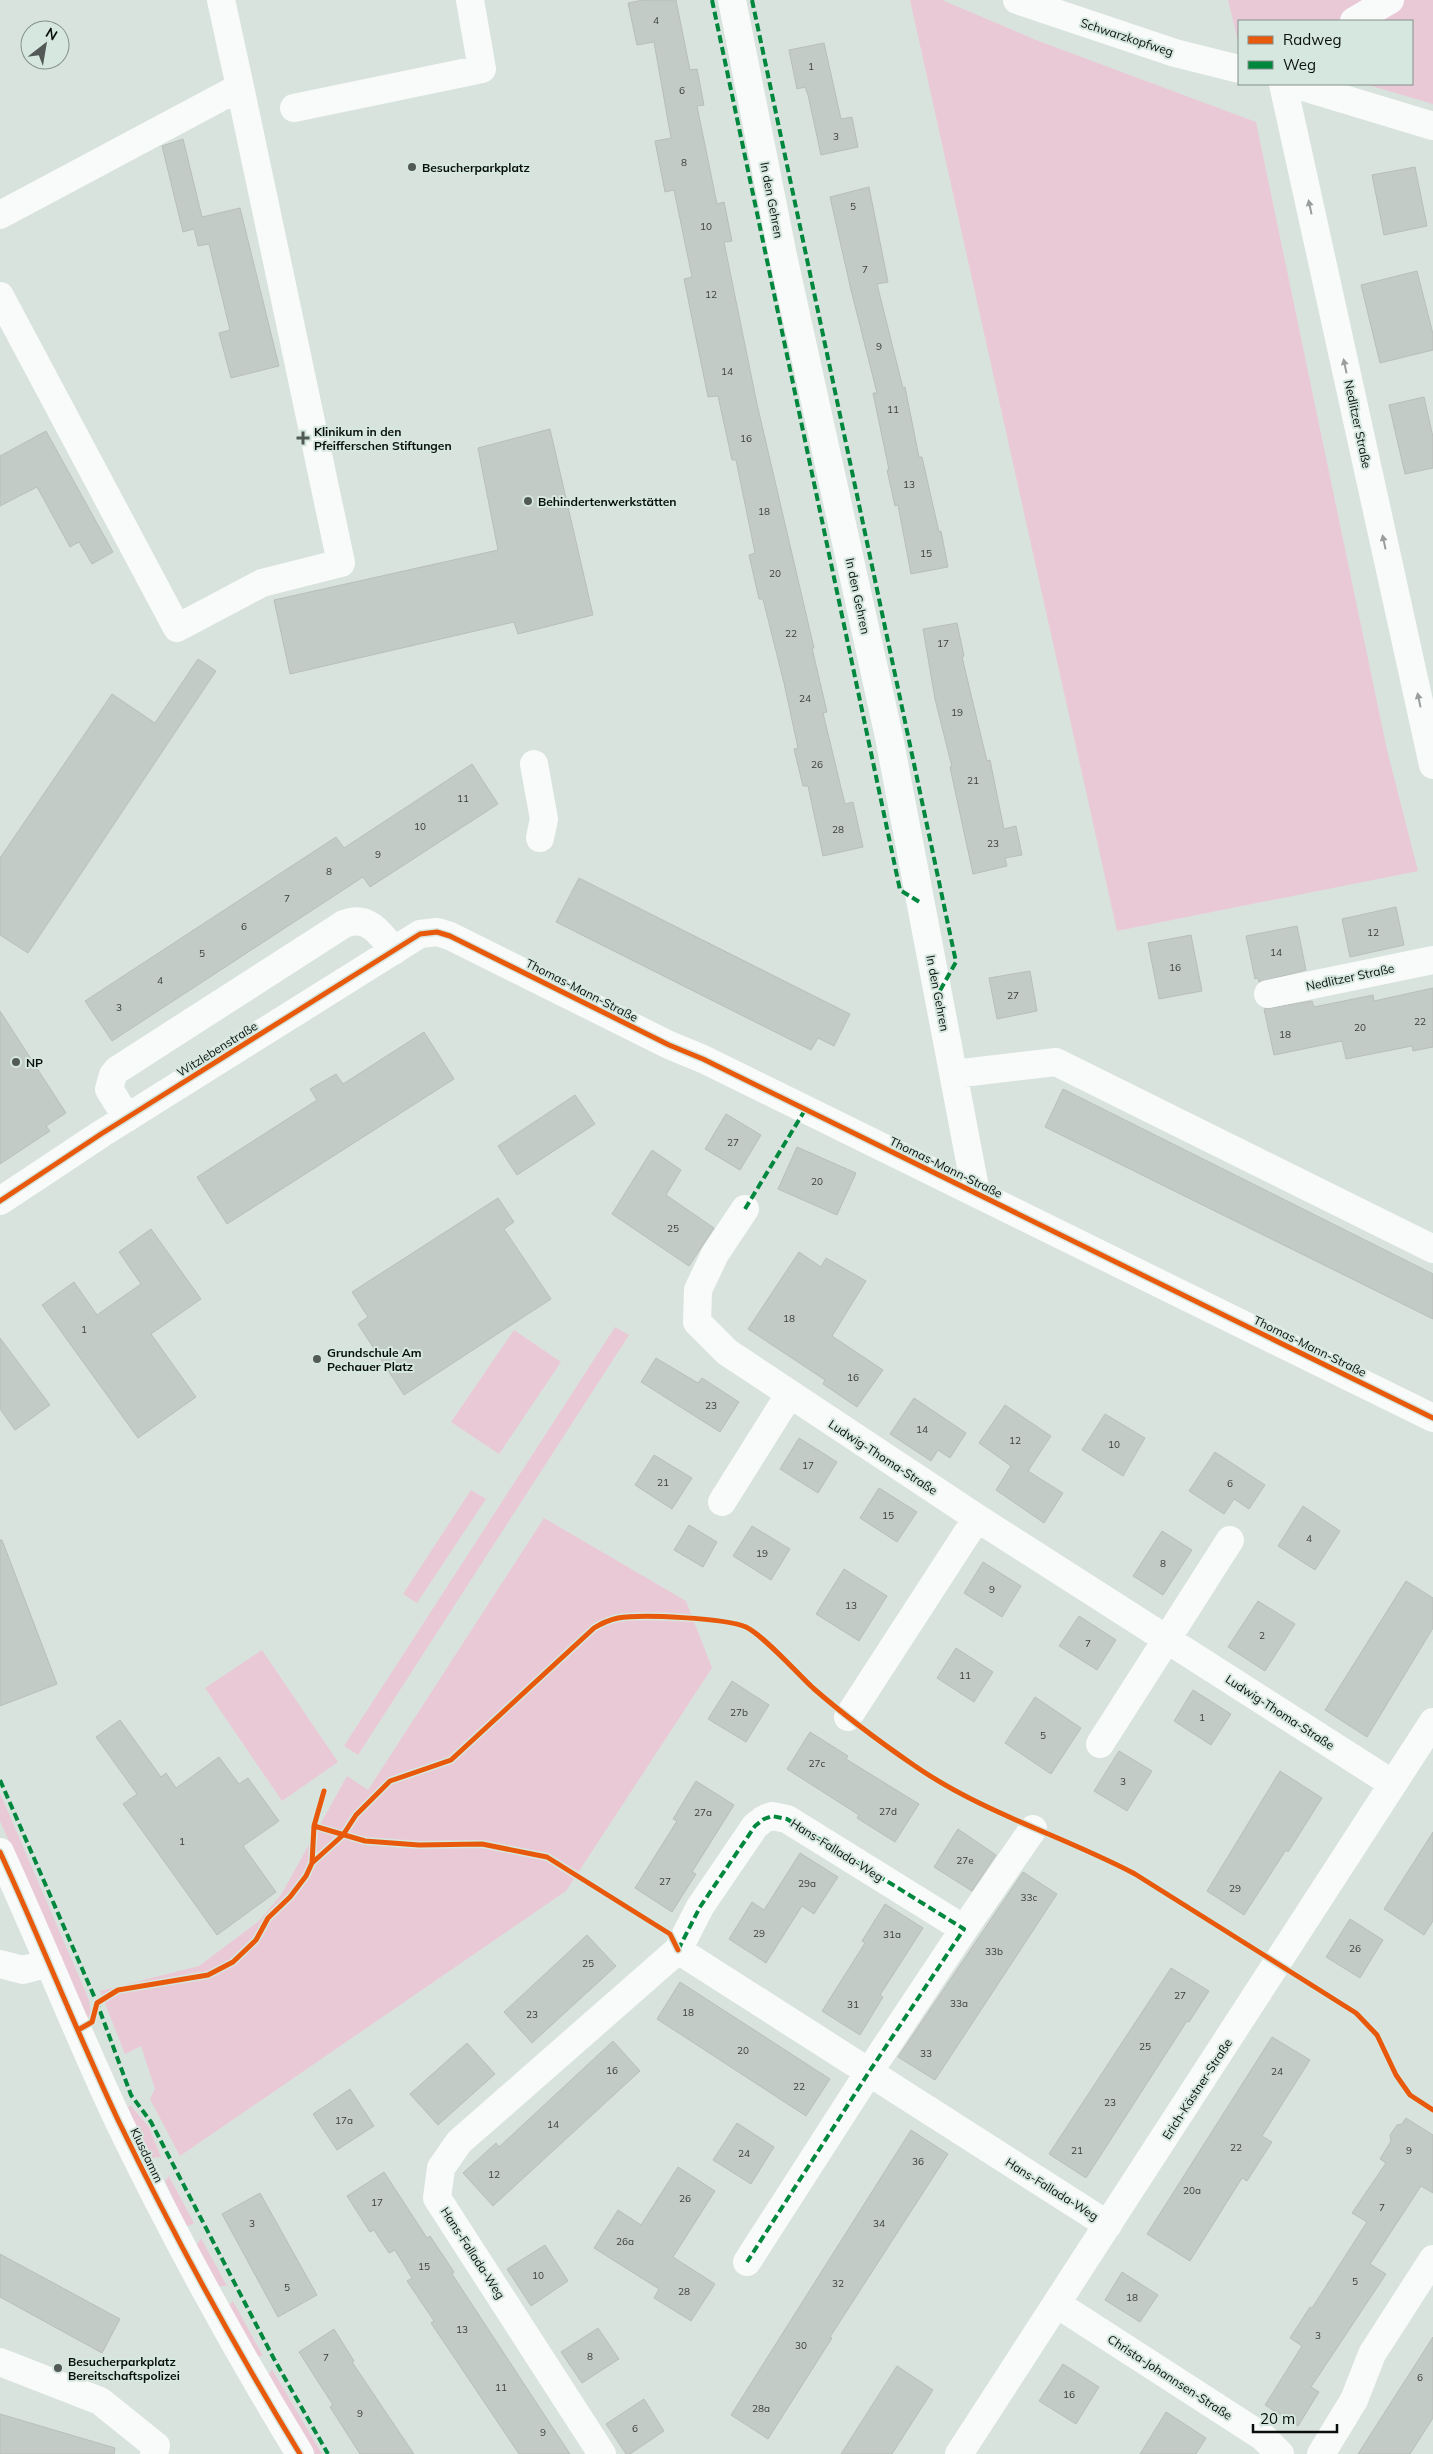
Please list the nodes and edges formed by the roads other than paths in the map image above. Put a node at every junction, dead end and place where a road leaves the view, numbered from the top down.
1 (221, 0) edge
2 (470, 0) edge
3 (732, 0) edge
4 (1017, 0) edge
5 (1350, 0) edge
6 (1390, 0) edge
7 (1353, 20) edge
8 (1355, 20) edge
9 (1238, 69) edge
10 (1283, 85) edge
11 (1302, 85) edge
12 (240, 87) junction
13 (1332, 89) edge
14 (294, 108) dead end
15 (1433, 126) edge
16 (0, 215) edge
17 (0, 296) edge
18 (534, 764) dead end
19 (1433, 765) edge
20 (540, 838) dead end
21 (450, 936) joint
22 (394, 951) junction
23 (1433, 960) edge
24 (1268, 994) dead end
25 (954, 1074) junction
26 (127, 1118) junction
27 (976, 1193) junction
28 (0, 1201) edge
29 (745, 1208) dead end
30 (1433, 1249) edge
31 (789, 1395) junction
32 (1433, 1418) edge
33 (722, 1502) dead end
34 (978, 1518) junction
35 (1230, 1540) dead end
36 (1166, 1639) junction
37 (848, 1716) dead end
38 (1433, 1722) edge
39 (1100, 1744) dead end
40 (1393, 1784) junction
41 (1033, 1828) dead end
42 (0, 1852) edge
43 (964, 1929) junction
44 (678, 1950) junction
45 (49, 1963) junction
46 (0, 1964) edge
47 (869, 2072) junction
48 (1108, 2225) junction
49 (1433, 2259) edge
50 (747, 2262) dead end
51 (1056, 2304) junction
52 (0, 2362) edge
53 (154, 2454) edge
54 (300, 2454) edge
55 (602, 2454) edge
56 (959, 2454) edge
57 (1280, 2454) edge
58 (1321, 2454) edge

1 - 12 street
2 - 14 street
3 - 25 street, In den Gehren
4 - 9 street, Schwarzkopfweg
5 - 7 street
6 - 8 street
19 -> 10 street, Nedlitzer Straße
11 - 13 street
12 - 16 street
12 - 17 street
13 - 15 street
18 - 20 street
21 - 22 street, Witzlebenstraße
21 - 27 street, Thomas-Mann-Straße
22 - 26 street, Witzlebenstraße
22 - 26 street
23 - 24 street, Nedlitzer Straße
25 - 27 street, In den Gehren
25 - 30 street
26 - 28 street, Witzlebenstraße
27 - 32 street, Thomas-Mann-Straße
29 - 31 street, Ludwig-Thoma-Straße
31 - 33 street
31 - 34 street, Ludwig-Thoma-Straße
34 - 36 street, Ludwig-Thoma-Straße
34 - 37 street
35 - 36 street
36 - 39 street
36 - 40 street, Ludwig-Thoma-Straße
38 - 40 street, Erich-Kästner-Straße
40 - 48 street, Erich-Kästner-Straße
41 - 43 street
42 - 45 street, Klusdamm
43 - 44 street, Hans-Fallada-Weg
43 - 47 street
44 - 47 street, Hans-Fallada-Weg
44 - 55 street, Hans-Fallada-Weg
45 - 46 street
45 - 54 street, Klusdamm
47 - 48 street, Hans-Fallada-Weg
47 - 50 street
48 - 51 street, Erich-Kästner-Straße
49 - 58 street
51 - 56 street, Erich-Kästner-Straße
51 - 57 street, Christa-Johannsen-Straße
52 - 53 street

